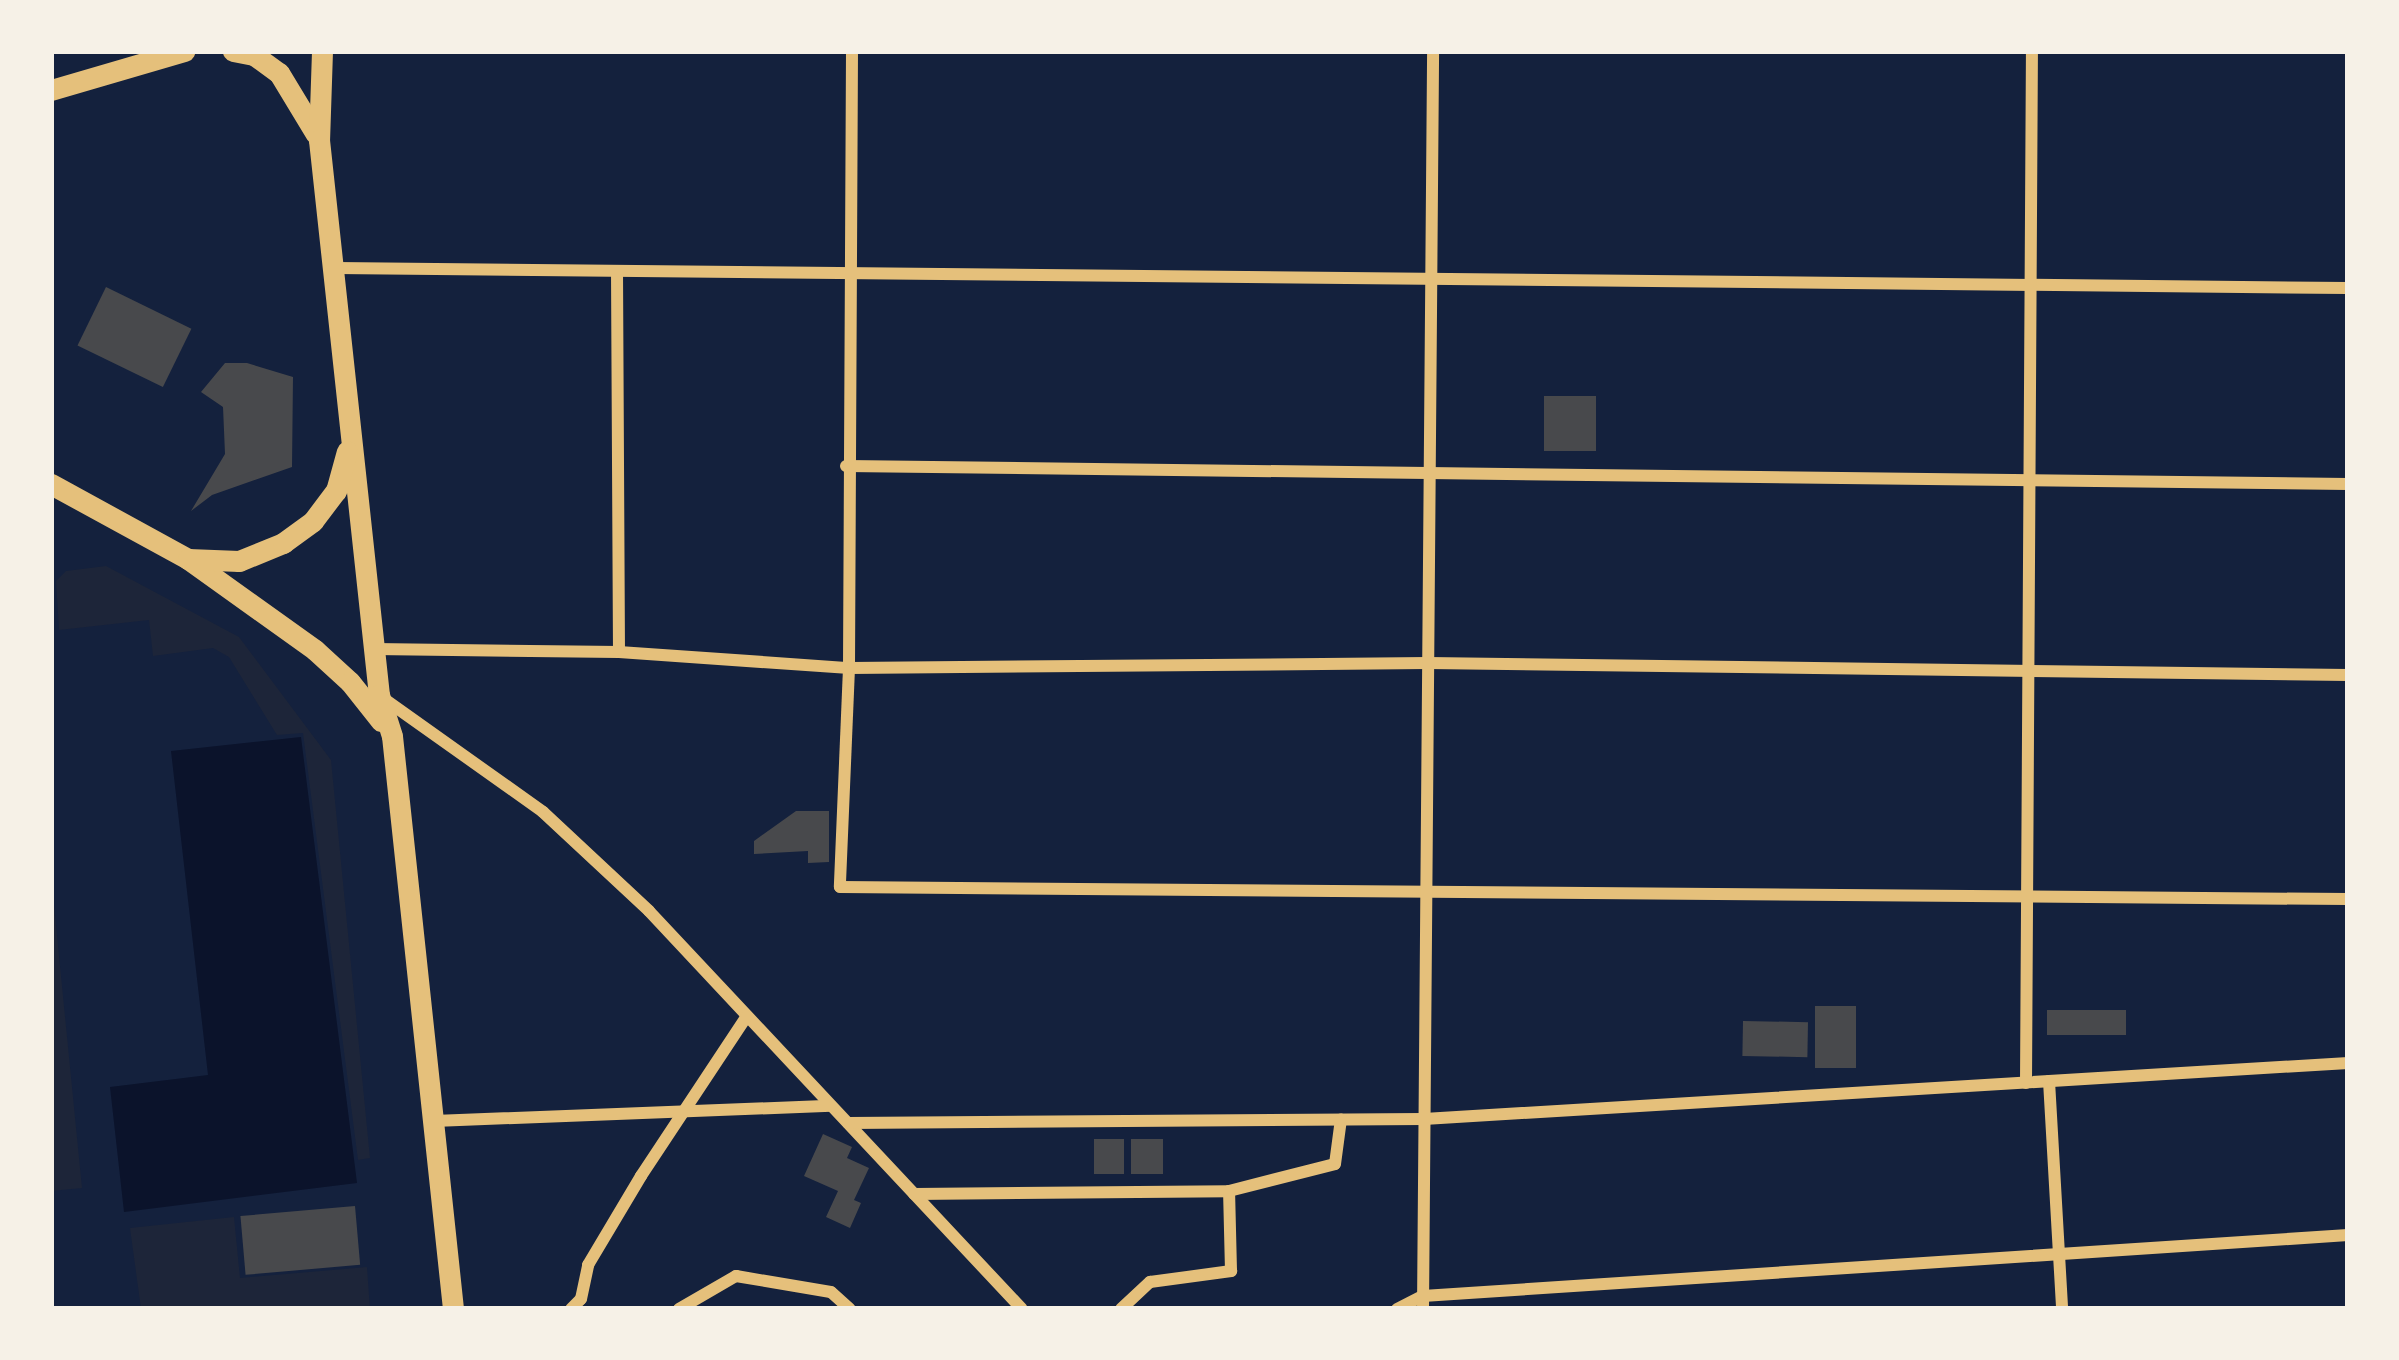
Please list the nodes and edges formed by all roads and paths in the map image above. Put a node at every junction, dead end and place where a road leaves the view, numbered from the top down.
1 (184, 51) edge
2 (233, 51) edge
3 (322, 51) edge
4 (852, 51) edge
5 (1433, 51) edge
6 (2032, 51) edge
7 (51, 90) edge
8 (319, 140) junction
9 (336, 268) junction
10 (617, 271) junction
11 (849, 273) junction
12 (1432, 279) junction
13 (2030, 284) junction
14 (2348, 288) edge
15 (351, 436) junction
16 (846, 466) junction
17 (1430, 473) junction
18 (2029, 480) junction
19 (51, 484) edge
20 (2348, 484) edge
21 (188, 560) junction
22 (374, 649) junction
23 (619, 652) junction
24 (1428, 663) junction
25 (849, 668) junction
26 (2028, 671) junction
27 (2348, 675) edge
28 (379, 695) junction
29 (392, 736) junction
30 (1426, 892) junction
31 (2026, 896) junction
32 (2348, 899) edge
33 (747, 1016) junction
34 (2348, 1063) edge
35 (2049, 1081) junction
36 (2026, 1083) junction
37 (831, 1106) junction
38 (687, 1111) junction
39 (1341, 1119) junction
40 (1424, 1119) junction
41 (434, 1121) junction
42 (848, 1124) junction
43 (1229, 1191) junction
44 (914, 1194) junction
45 (2348, 1235) edge
46 (2059, 1255) junction
47 (1423, 1303) edge
48 (453, 1309) edge
49 (572, 1309) edge
50 (679, 1309) edge
51 (850, 1309) edge
52 (1022, 1309) edge
53 (1121, 1309) edge
54 (1397, 1309) edge
55 (2062, 1309) edge

1 - 7 main road
2 - 8 main road
3 - 8 main road
4 - 11 street
5 - 12 street
6 - 13 street
8 - 9 main road
9 - 10 street
9 - 15 main road
10 - 11 street
10 - 23 street
11 - 12 street
11 - 16 street
12 - 13 street
12 - 17 street
13 - 14 street
13 - 18 street
15 - 21 main road
15 - 22 main road
16 - 17 street
16 - 25 street
17 - 18 street
17 - 24 street
18 - 20 street
18 - 26 street
19 - 21 main road
21 - 29 main road
22 - 23 street
22 - 28 main road
23 - 25 street
24 - 25 street
24 - 26 street
24 - 30 street
25 - 30 street
26 - 27 street
26 - 31 street
28 - 29 main road
28 - 33 street
29 - 41 main road
30 - 31 street
30 - 40 street
31 - 32 street
31 - 36 street
33 - 37 street
33 - 38 street
34 - 35 street
35 - 36 street
35 - 46 street
36 - 40 street
37 - 38 street
37 - 42 street
38 - 41 street
38 - 49 street
39 - 40 street
39 - 42 street
39 - 43 street
40 - 47 street
41 - 48 main road
42 - 44 street
43 - 44 street
43 - 53 street
44 - 52 street
45 - 46 street
46 - 47 street
46 - 55 street
47 - 54 street
50 - 51 street

